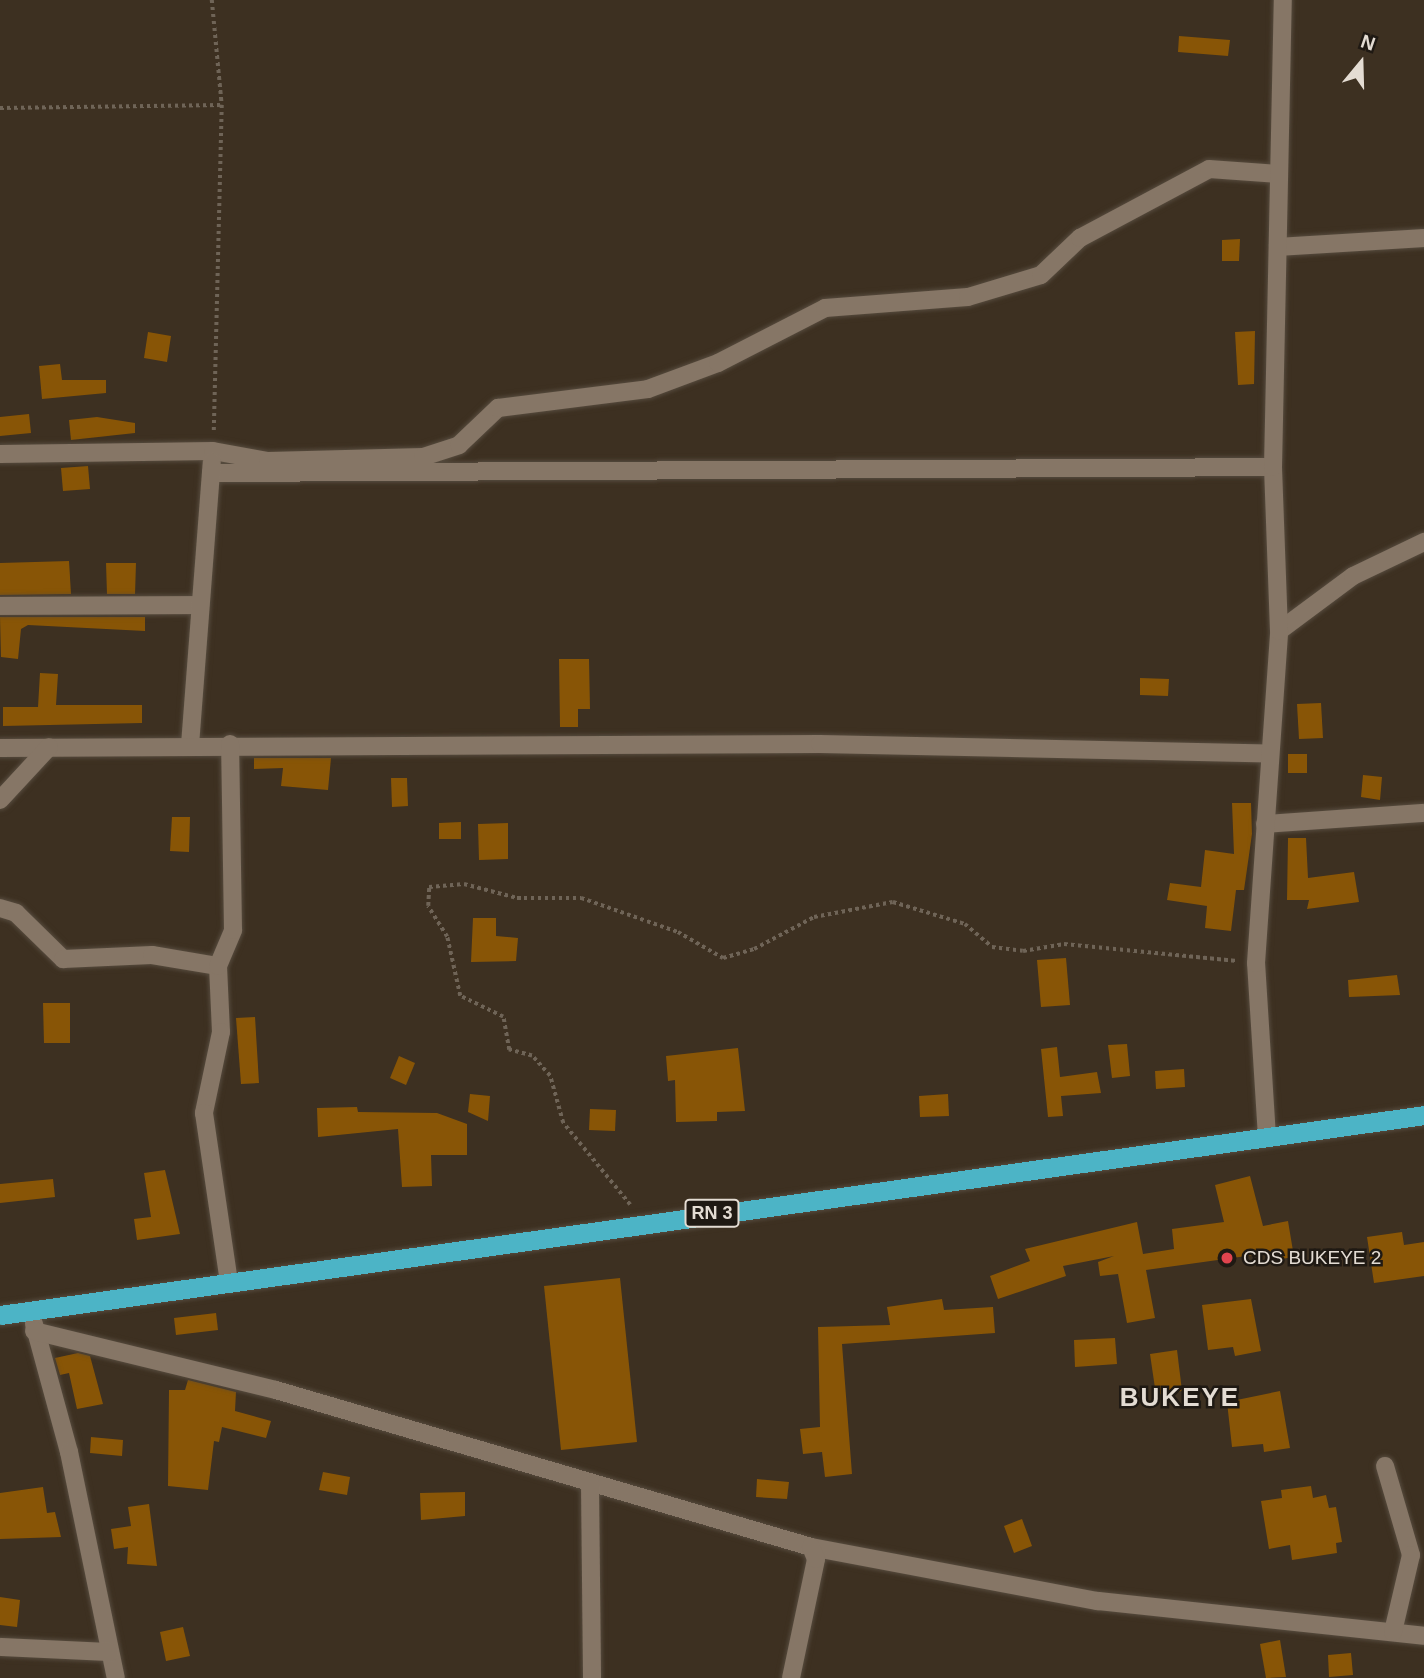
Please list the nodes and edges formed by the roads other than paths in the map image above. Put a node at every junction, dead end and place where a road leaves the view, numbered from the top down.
1 (1283, 0) edge
2 (1279, 174) junction
3 (1424, 238) edge
4 (1278, 247) junction
5 (213, 451) junction
6 (0, 454) edge
7 (1273, 467) junction
8 (211, 473) junction
9 (1424, 542) edge
10 (199, 605) junction
11 (0, 606) edge
12 (1279, 631) junction
13 (230, 744) junction
14 (190, 745) junction
15 (50, 747) junction
16 (0, 748) edge
17 (1268, 753) junction
18 (0, 800) edge
19 (1424, 813) edge
20 (1265, 824) junction
21 (0, 908) edge
22 (218, 966) junction
23 (1424, 1115) edge
24 (1267, 1137) junction
25 (229, 1282) junction
26 (0, 1315) edge
27 (34, 1321) junction
28 (1385, 1466) dead end
29 (590, 1483) junction
30 (811, 1547) junction
31 (1393, 1632) junction
32 (1424, 1636) edge
33 (0, 1647) edge
34 (110, 1652) junction
35 (116, 1678) edge
36 (592, 1678) edge
37 (791, 1678) edge

1 - 2 street
2 - 4 street
2 - 5 street
3 - 4 street
4 - 7 street
5 - 6 street
5 - 8 street
7 - 8 street
7 - 12 street
8 - 10 street
9 - 12 street
10 - 11 street
10 - 14 street
12 - 17 street
13 - 14 street
13 - 17 street
13 - 22 street
14 - 15 street
15 - 16 street
15 - 18 street
17 - 20 street
19 - 20 street
20 - 24 street
21 - 22 street
22 - 25 street
23 - 24 highway, RN 3
24 - 25 highway, RN 3
25 - 27 highway, RN 3
26 - 27 highway, RN 3
27 - 29 street
27 - 34 street
28 - 31 street
29 - 30 street
29 - 36 street
30 - 31 street
30 - 37 street
31 - 32 street
33 - 34 street
34 - 35 street

